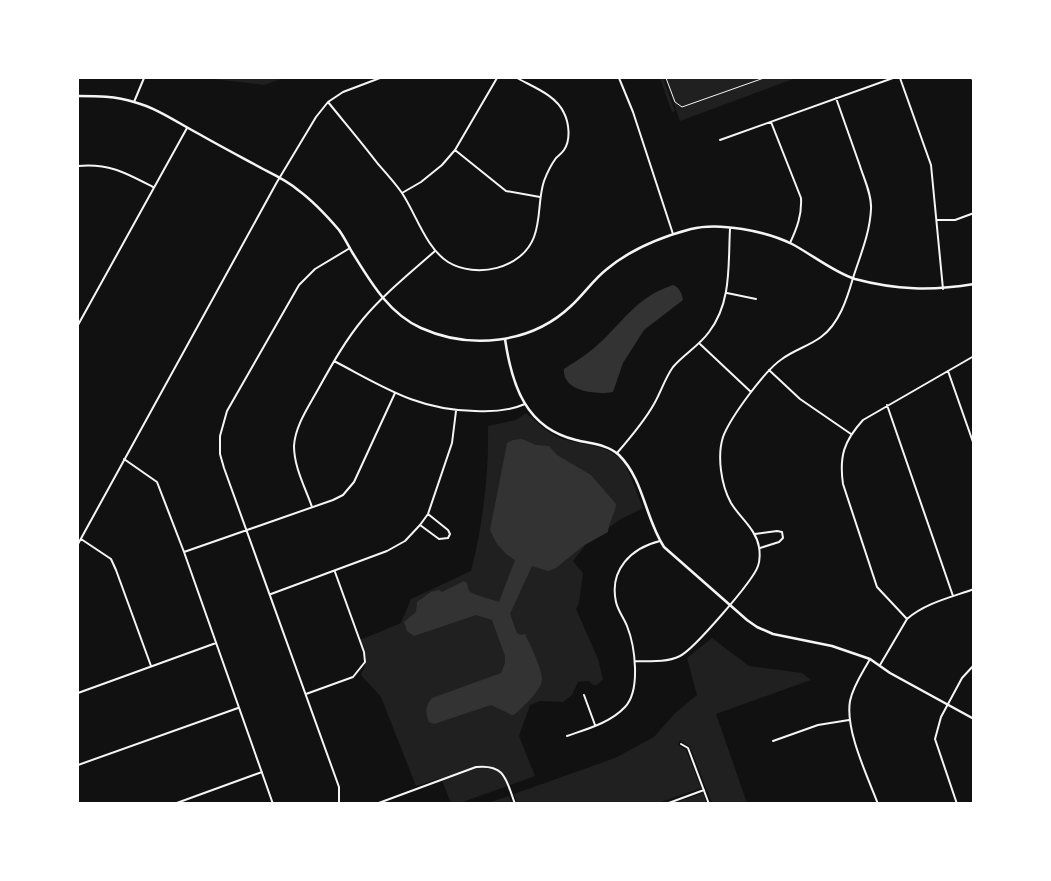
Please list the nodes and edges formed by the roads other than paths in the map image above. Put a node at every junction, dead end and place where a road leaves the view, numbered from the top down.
1 (144, 78) edge
2 (380, 78) edge
3 (497, 78) edge
4 (517, 78) edge
5 (619, 78) edge
6 (893, 78) edge
7 (900, 78) edge
8 (972, 78) edge
9 (974, 82) edge
10 (78, 96) edge
11 (836, 98) junction
12 (134, 102) junction
13 (328, 102) junction
14 (771, 122) junction
15 (188, 128) junction
16 (720, 140) dead end
17 (456, 150) junction
18 (78, 166) edge
19 (280, 178) junction
20 (153, 187) junction
21 (402, 192) junction
22 (540, 197) junction
23 (974, 213) edge
24 (936, 220) junction
25 (730, 228) junction
26 (674, 234) junction
27 (790, 243) junction
28 (350, 248) junction
29 (435, 252) junction
30 (853, 278) junction
31 (974, 284) edge
32 (943, 289) junction
33 (727, 293) junction
34 (383, 298) junction
35 (756, 299) dead end
36 (78, 324) edge
37 (505, 339) junction
38 (699, 344) junction
39 (974, 356) edge
40 (334, 361) junction
41 (769, 370) junction
42 (948, 370) junction
43 (751, 392) junction
44 (395, 393) junction
45 (525, 404) junction
46 (887, 405) junction
47 (456, 411) junction
48 (851, 434) junction
49 (974, 445) edge
50 (617, 453) junction
51 (124, 459) junction
52 (312, 507) junction
53 (428, 514) junction
54 (420, 526) junction
55 (247, 530) junction
56 (755, 534) junction
57 (80, 538) junction
58 (660, 541) junction
59 (78, 544) edge
60 (760, 548) junction
61 (184, 552) junction
62 (335, 572) junction
63 (974, 589) edge
64 (271, 594) junction
65 (953, 596) junction
66 (729, 605) junction
67 (907, 619) junction
68 (216, 643) junction
69 (870, 659) junction
70 (635, 661) junction
71 (880, 665) junction
72 (974, 665) edge
73 (151, 666) junction
74 (78, 693) edge
75 (306, 694) junction
76 (584, 695) dead end
77 (948, 706) junction
78 (239, 707) junction
79 (849, 720) junction
80 (974, 720) edge
81 (595, 726) junction
82 (567, 736) dead end
83 (773, 741) dead end
84 (681, 744) dead end
85 (78, 765) edge
86 (262, 772) junction
87 (704, 790) junction
88 (339, 803) edge
89 (174, 804) edge
90 (273, 804) edge
91 (376, 804) edge
92 (515, 804) edge
93 (666, 804) edge
94 (709, 804) edge
95 (878, 804) edge
96 (958, 804) edge

1 - 12 street
2 - 13 street
3 - 17 street
4 - 22 street
5 - 26 street
6 - 11 street
7 - 24 street
8 - 9 street
10 - 12 street
11 - 14 street
11 - 30 street
12 - 15 street
13 - 19 street
13 - 21 street
14 - 16 street
14 - 27 street
15 - 19 street
15 - 20 street
17 - 21 street
17 - 22 street
18 - 20 street
19 - 28 street
19 - 51 street
20 - 36 street
21 - 29 street
22 - 29 street
23 - 24 street
24 - 32 street
25 - 26 street
25 - 27 street
25 - 33 street
26 - 37 street
27 - 30 street
28 - 34 street
28 - 55 street
29 - 34 street
30 - 32 street
30 - 41 street
31 - 32 street
33 - 35 street
33 - 38 street
34 - 37 street
34 - 40 street
37 - 45 street
38 - 43 street
38 - 50 street
39 - 42 street
40 - 44 street
40 - 52 street
41 - 43 street
41 - 48 street
42 - 46 street
42 - 49 street
43 - 56 street
44 - 47 street
44 - 52 street
45 - 47 street
45 - 50 street
46 - 48 street
46 - 65 street
47 - 53 street
48 - 67 street
50 - 58 street
51 - 57 street
51 - 61 street
52 - 55 street
53 - 54 street
53 - 54 street
54 - 62 street
55 - 61 street
55 - 64 street
56 - 60 street
56 - 60 street
57 - 59 street
57 - 73 street
58 - 66 street
58 - 70 street
60 - 66 street
61 - 68 street
62 - 64 street
62 - 75 street
63 - 65 street
64 - 75 street
65 - 67 street
66 - 69 street
66 - 70 street
67 - 71 street
68 - 73 street
68 - 78 street
69 - 71 street
69 - 79 street
70 - 81 street
71 - 77 street
72 - 77 street
73 - 74 street
75 - 88 street
76 - 81 street
77 - 80 street
77 - 96 street
78 - 85 street
78 - 86 street
79 - 83 street
79 - 95 street
81 - 82 street
84 - 87 street
86 - 89 street
86 - 90 street
87 - 93 street
87 - 94 street
91 - 92 street

